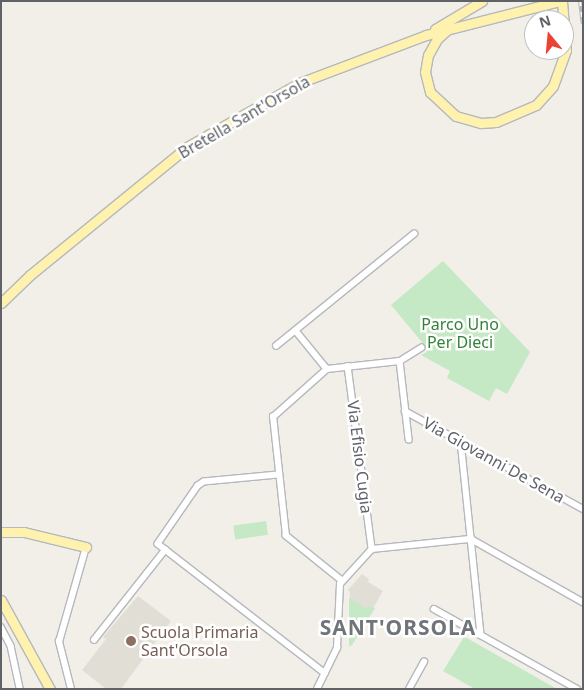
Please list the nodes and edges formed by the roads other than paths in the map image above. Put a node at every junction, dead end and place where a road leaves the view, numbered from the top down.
1 (482, 1) edge
2 (560, 1) edge
3 (450, 28) junction
4 (426, 35) junction
5 (414, 234) dead end
6 (1, 303) edge
7 (296, 330) junction
8 (276, 346) dead end
9 (422, 348) dead end
10 (400, 361) junction
11 (348, 366) junction
12 (328, 369) junction
13 (405, 411) junction
14 (409, 439) dead end
15 (461, 441) junction
16 (278, 475) junction
17 (583, 509) edge
18 (1, 532) edge
19 (471, 539) junction
20 (86, 547) joint
21 (372, 549) junction
22 (165, 550) junction
23 (342, 580) junction
24 (1, 600) edge
25 (583, 602) edge
26 (434, 609) dead end
27 (1, 627) edge
28 (481, 635) junction
29 (94, 640) dead end
30 (424, 662) dead end
31 (325, 673) junction
32 (20, 689) edge
33 (50, 689) edge
34 (71, 689) edge
35 (317, 689) edge
36 (408, 689) edge
37 (577, 689) edge

1 - 4 main road
2 - 3 main road, Bretella Sant'Orsola
2 - 3 main road
3 - 4 main road, Bretella Sant'Orsola
4 - 6 main road, Bretella Sant'Orsola
5 - 7 street
7 - 8 street
7 - 12 street
9 - 10 street
10 - 11 street
10 - 13 street
11 - 12 street
11 - 21 street, Via Efisio Cugia
12 - 16 street
13 - 14 street
13 - 15 street, Via Giovanni De Sena
15 - 17 street, Via Giovanni De Sena
15 - 19 street
16 - 22 street
16 - 23 street
18 - 20 main road
19 - 21 street
19 - 25 street
19 - 28 street
20 - 34 street
21 - 23 street
22 - 29 street
22 - 31 street
23 - 31 street
24 - 33 main road
26 - 28 street
27 - 32 street
28 - 37 street
30 - 36 street
31 - 35 street

